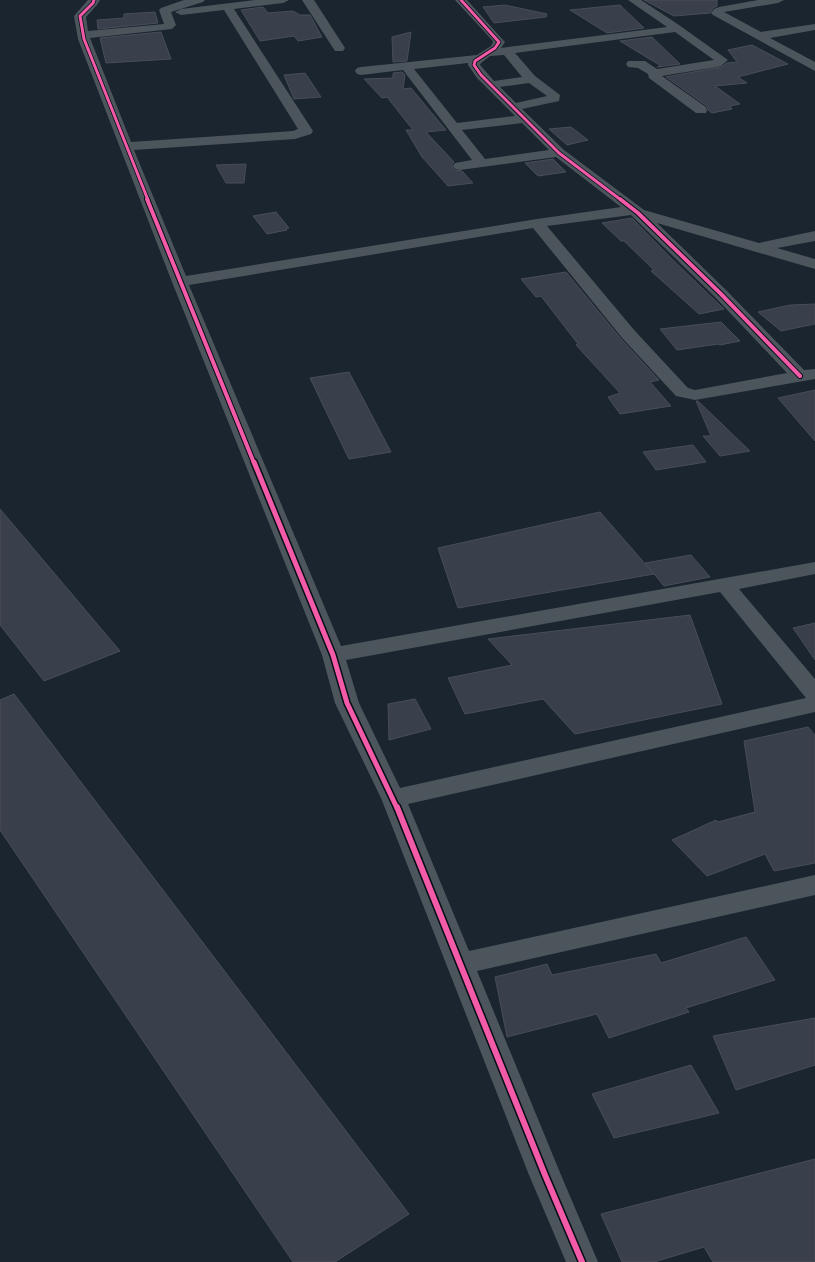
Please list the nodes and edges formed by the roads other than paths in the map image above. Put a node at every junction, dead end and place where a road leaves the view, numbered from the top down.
1 (94, 0) edge
2 (198, 0) edge
3 (284, 0) edge
4 (308, 0) edge
5 (461, 0) edge
6 (634, 0) edge
7 (778, 0) edge
8 (227, 7) junction
9 (166, 14) junction
10 (675, 27) junction
11 (815, 27) edge
12 (83, 35) junction
13 (759, 36) junction
14 (340, 48) dead end
15 (508, 51) junction
16 (483, 56) junction
17 (632, 64) dead end
18 (813, 64) edge
19 (406, 66) junction
20 (361, 71) dead end
21 (655, 73) junction
22 (532, 79) junction
23 (491, 85) junction
24 (513, 107) junction
25 (701, 110) dead end
26 (524, 119) junction
27 (453, 127) junction
28 (126, 146) junction
29 (559, 153) junction
30 (481, 163) junction
31 (460, 166) dead end
32 (636, 212) junction
33 (537, 223) junction
34 (815, 236) edge
35 (759, 248) junction
36 (808, 262) edge
37 (815, 273) edge
38 (180, 282) junction
39 (807, 374) edge
40 (815, 568) edge
41 (725, 585) junction
42 (333, 655) junction
43 (814, 703) edge
44 (393, 798) junction
45 (815, 884) edge
46 (460, 964) junction
47 (582, 1262) edge

1 - 12 street
2 - 9 street
3 - 8 street
4 - 14 street
5 - 16 street
6 - 10 street
7 - 13 street
8 - 9 street
8 - 28 street
9 - 12 street
10 - 15 street
10 - 21 street
11 - 13 street
12 - 28 street
13 - 18 street
15 - 16 street
15 - 22 street
16 - 19 street
16 - 23 street
17 - 21 street
19 - 20 street
19 - 27 street
21 - 25 street
22 - 23 street
22 - 24 street
23 - 24 street
24 - 26 street
26 - 27 street
26 - 29 street
27 - 30 street
28 - 38 street
29 - 30 street
29 - 32 street
30 - 31 street
32 - 33 street
32 - 35 street
32 - 39 street
33 - 38 street
33 - 39 street
34 - 35 street
35 - 36 street
36 - 37 street
38 - 42 street
40 - 41 street
41 - 42 street
41 - 43 street
42 - 44 street
43 - 44 street
44 - 46 street
45 - 46 street
46 - 47 street

